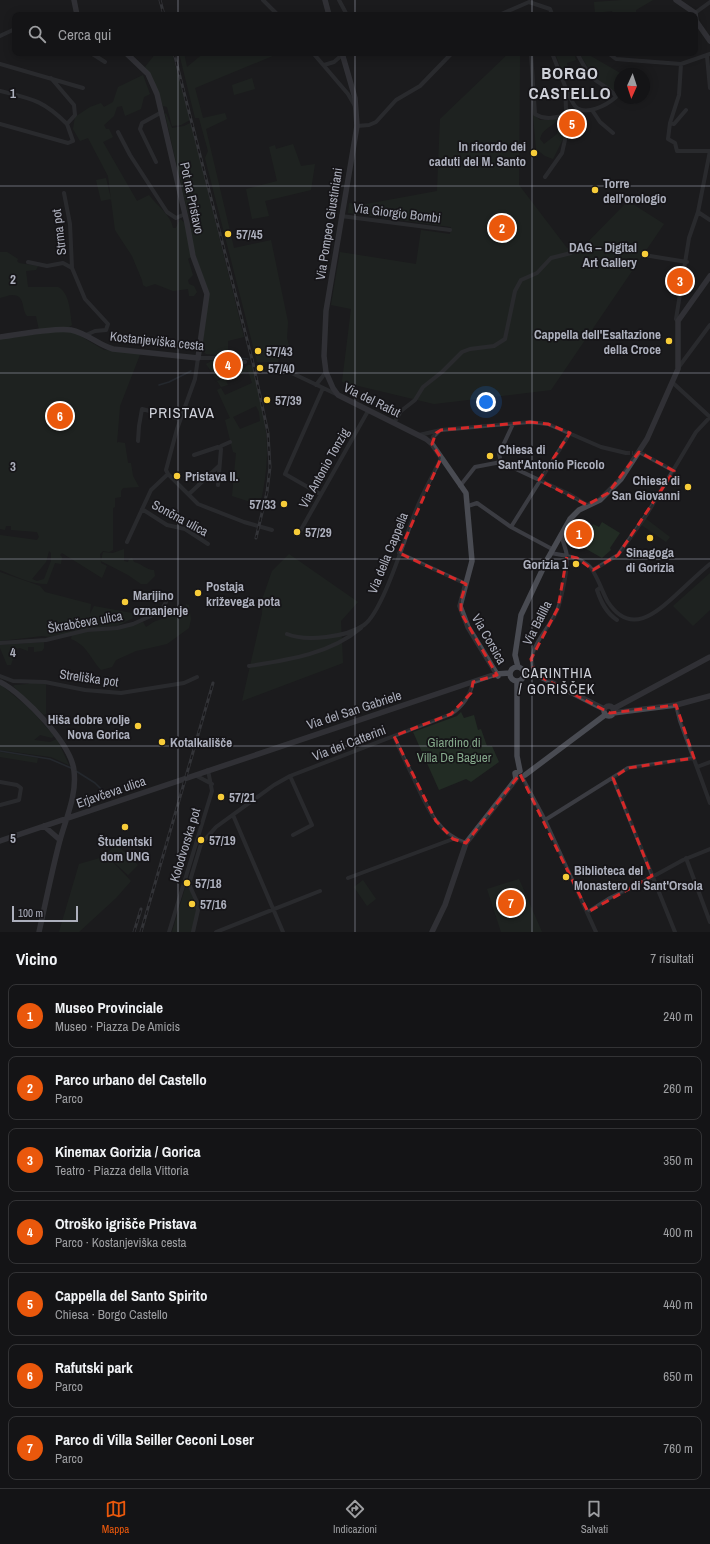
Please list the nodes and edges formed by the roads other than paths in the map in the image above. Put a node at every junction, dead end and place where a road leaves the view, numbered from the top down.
1 (74, 0) edge
2 (263, 0) edge
3 (338, 0) edge
4 (676, 0) edge
5 (324, 2) edge
6 (710, 2) edge
7 (76, 12) edge
8 (275, 12) edge
9 (328, 12) edge
10 (345, 12) edge
11 (506, 12) edge
12 (551, 12) edge
13 (694, 12) edge
14 (696, 12) edge
15 (698, 24) edge
16 (12, 30) edge
17 (0, 36) edge
18 (710, 41) edge
19 (708, 55) edge
20 (96, 56) edge
21 (129, 56) edge
22 (315, 56) edge
23 (340, 56) edge
24 (343, 56) edge
25 (449, 56) edge
26 (531, 56) edge
27 (553, 56) edge
28 (579, 56) edge
29 (611, 56) edge
30 (105, 62) dead end
31 (0, 64) edge
32 (681, 64) junction
33 (324, 66) junction
34 (51, 78) junction
35 (565, 86) junction
36 (83, 88) dead end
37 (710, 88) edge
38 (0, 91) edge
39 (614, 93) edge
40 (614, 100) edge
41 (356, 108) junction
42 (592, 110) junction
43 (686, 110) dead end
44 (162, 112) junction
45 (566, 115) junction
46 (670, 123) junction
47 (0, 124) edge
48 (67, 124) junction
49 (357, 126) junction
50 (118, 132) dead end
51 (613, 132) dead end
52 (710, 151) edge
53 (156, 162) dead end
54 (545, 177) dead end
55 (64, 193) dead end
56 (698, 213) junction
57 (185, 214) junction
58 (341, 216) junction
59 (710, 220) edge
60 (450, 230) dead end
61 (576, 249) dead end
62 (644, 255) dead end
63 (28, 262) dead end
64 (687, 262) junction
65 (72, 268) junction
66 (708, 279) edge
67 (678, 322) junction
68 (710, 325) edge
69 (86, 335) junction
70 (0, 337) edge
71 (198, 358) junction
72 (245, 362) dead end
73 (277, 366) dead end
74 (678, 369) junction
75 (326, 372) junction
76 (672, 382) junction
77 (316, 385) junction
78 (323, 388) junction
79 (338, 395) junction
80 (368, 411) junction
81 (710, 417) edge
82 (180, 419) junction
83 (394, 423) junction
84 (513, 424) junction
85 (441, 430) junction
86 (570, 433) junction
87 (419, 435) junction
88 (138, 441) dead end
89 (230, 442) dead end
90 (432, 444) junction
91 (220, 448) junction
92 (626, 453) tunnel mouth
93 (636, 453) junction
94 (194, 454) dead end
95 (442, 458) junction
96 (501, 462) junction
97 (220, 465) junction
98 (674, 471) junction
99 (168, 474) junction
100 (539, 480) junction
101 (218, 485) dead end
102 (460, 486) junction
103 (466, 493) joint
104 (189, 494) junction
105 (320, 494) junction
106 (468, 506) junction
107 (587, 506) junction
108 (142, 509) junction
109 (511, 526) junction
110 (272, 530) dead end
111 (298, 535) dead end
112 (561, 535) junction
113 (128, 542) dead end
114 (208, 544) dead end
115 (551, 551) junction
116 (399, 553) junction
117 (567, 556) junction
118 (710, 564) edge
119 (593, 570) junction
120 (466, 584) junction
121 (600, 588) junction
122 (166, 602) dead end
123 (617, 620) dead end
124 (365, 625) junction
125 (287, 634) dead end
126 (0, 643) edge
127 (710, 657) edge
128 (249, 666) dead end
129 (518, 667) junction
130 (524, 672) junction
131 (509, 674) junction
132 (535, 674) junction
133 (497, 675) junction
134 (0, 676) edge
135 (198, 677) dead end
136 (0, 682) edge
137 (473, 682) junction
138 (517, 682) junction
139 (710, 696) edge
140 (636, 697) junction
141 (676, 705) junction
142 (639, 710) junction
143 (613, 711) junction
144 (605, 712) junction
145 (394, 736) junction
146 (694, 758) junction
147 (710, 762) edge
148 (228, 763) joint
149 (698, 767) junction
150 (208, 770) junction
151 (520, 770) junction
152 (195, 775) junction
153 (290, 776) junction
154 (524, 777) junction
155 (613, 778) junction
156 (516, 779) junction
157 (0, 782) edge
158 (212, 785) junction
159 (710, 803) edge
160 (0, 805) edge
161 (233, 815) junction
162 (66, 819) junction
163 (545, 820) junction
164 (44, 826) junction
165 (293, 835) dead end
166 (453, 838) junction
167 (60, 840) junction
168 (0, 841) edge
169 (466, 843) junction
170 (710, 849) edge
171 (686, 858) junction
172 (652, 876) junction
173 (348, 878) dead end
174 (320, 891) dead end
175 (274, 909) junction
176 (588, 912) junction
177 (710, 922) edge
178 (39, 932) edge
179 (169, 932) edge
180 (193, 932) edge
181 (216, 932) edge
182 (283, 932) edge
183 (432, 932) edge
184 (596, 932) edge
185 (675, 932) edge

1 - 7 main road
2 - 8 street
3 - 10 street
4 - 13 main road
5 - 9 main road
6 - 14 street
11 - 12 street
15 - 18 main road
16 - 17 street
19 - 32 street
19 - 37 street
20 - 30 street
21 - 44 main road, Pot na Pristavo
22 - 33 street, Via Pompeo Giustiniani
23 - 33 street
24 - 41 main road
25 - 49 street
26 - 45 street
27 - 35 street
28 - 39 street
29 - 32 street
31 - 34 street
32 - 46 street
33 - 41 street, Via Pompeo Giustiniani
34 - 36 street
34 - 48 street
35 - 42 street
35 - 45 street
38 - 48 street
40 - 42 street
41 - 49 main road, Via Pompeo Giustiniani
42 - 51 street
43 - 46 street
44 - 53 street
44 - 57 main road, Pot na Pristavo
45 - 54 street
46 - 52 street
47 - 48 street
49 - 58 main road, Via Pompeo Giustiniani
50 - 57 street
52 - 56 street
55 - 65 street, Strma pot
56 - 59 street
56 - 64 street
57 - 71 main road, Pot na Pristavo
58 - 60 street, Via Giorgio Bombi
58 - 75 main road, Via Pompeo Giustiniani
61 - 83 street
62 - 64 street
63 - 65 street, Strma pot
64 - 67 street
65 - 69 street, Strma pot
66 - 67 main road
67 - 74 main road
68 - 74 street
69 - 70 main road, Kostanjeviška cesta
69 - 71 main road, Kostanjeviška cesta
71 - 72 street, Kostanjeviška cesta
71 - 82 street
73 - 77 street, Via del Rafut
74 - 76 main road
75 - 77 street
75 - 79 main road, Via Pompeo Giustiniani
76 - 81 street
76 - 93 main road
77 - 78 street, Via del Rafut
78 - 79 street, Via del Rafut
78 - 105 street
79 - 80 main road, Via del Rafut
80 - 83 main road, Via del Rafut
80 - 105 street, Via Antonio Tonzig
81 - 98 street
82 - 88 street
82 - 99 street
83 - 87 main road, Via del Rafut
84 - 85 street
84 - 86 street
84 - 96 street
85 - 87 street
85 - 90 street
86 - 92 street
86 - 100 street
87 - 90 main road, Via del Rafut
89 - 91 street
90 - 95 main road, Via del Rafut
91 - 94 street
91 - 97 street
93 - 98 street
93 - 107 main road
95 - 102 main road, Via del Rafut
95 - 116 street, Via della Cappella
96 - 100 street
96 - 102 street
97 - 101 street
97 - 104 street
98 - 119 street
99 - 104 street
99 - 108 street, Sončna ulica
100 - 107 street
100 - 109 street
102 - 103 main road, Via del Rafut
103 - 106 main road, Via Corsica
104 - 110 street
105 - 111 street, Via Antonio Tonzig
106 - 109 street
106 - 120 main road, Via Corsica
107 - 112 main road
108 - 113 street, Sončna ulica
108 - 114 street, Sončna ulica
109 - 115 street
112 - 115 main road
112 - 117 street
115 - 117 street
115 - 129 main road
116 - 120 street
116 - 124 street, Via della Cappella
117 - 119 street
117 - 132 street, Via Balilla
118 - 121 street
119 - 121 street
120 - 133 main road, Via Corsica
121 - 123 street
122 - 126 street, Škrabčeva ulica
124 - 125 street
124 - 128 street
127 - 140 main road
129 - 130 main road
129 - 131 main road
130 - 132 main road
130 - 138 main road
131 - 133 main road, Via del San Gabriele
131 - 138 main road
132 - 144 main road
133 - 137 main road, Via del San Gabriele
134 - 135 street, Streliška pot
136 - 162 main road
137 - 145 street, Via dei Catterini
137 - 148 main road, Via del San Gabriele
138 - 151 main road
139 - 141 main road
140 - 142 main road
140 - 143 main road
141 - 142 main road
141 - 146 street
142 - 143 main road
143 - 144 main road
144 - 154 main road
145 - 153 street, Via dei Catterini
145 - 166 street
146 - 149 street
146 - 155 street
147 - 149 street
148 - 150 main road, Erjavčeva ulica
149 - 159 street
150 - 152 main road, Erjavčeva ulica
150 - 158 street
151 - 154 main road
151 - 156 main road
152 - 158 street
152 - 162 main road, Erjavčeva ulica
153 - 161 street, Via dei Catterini
153 - 165 street
154 - 156 main road
154 - 163 street
155 - 163 street
155 - 172 street
156 - 169 main road
157 - 160 street
158 - 179 street, Kolodvorska pot
161 - 175 street
161 - 180 street, Via dei Catterini
162 - 164 main road, Erjavčeva ulica
162 - 167 main road
163 - 176 street
164 - 167 main road
164 - 168 main road, Erjavčeva ulica
166 - 169 street
166 - 173 street
167 - 178 main road
169 - 183 main road
170 - 171 street
171 - 172 street
171 - 177 street
172 - 176 street
172 - 185 street
174 - 175 street
175 - 181 street
175 - 182 street
176 - 184 street

